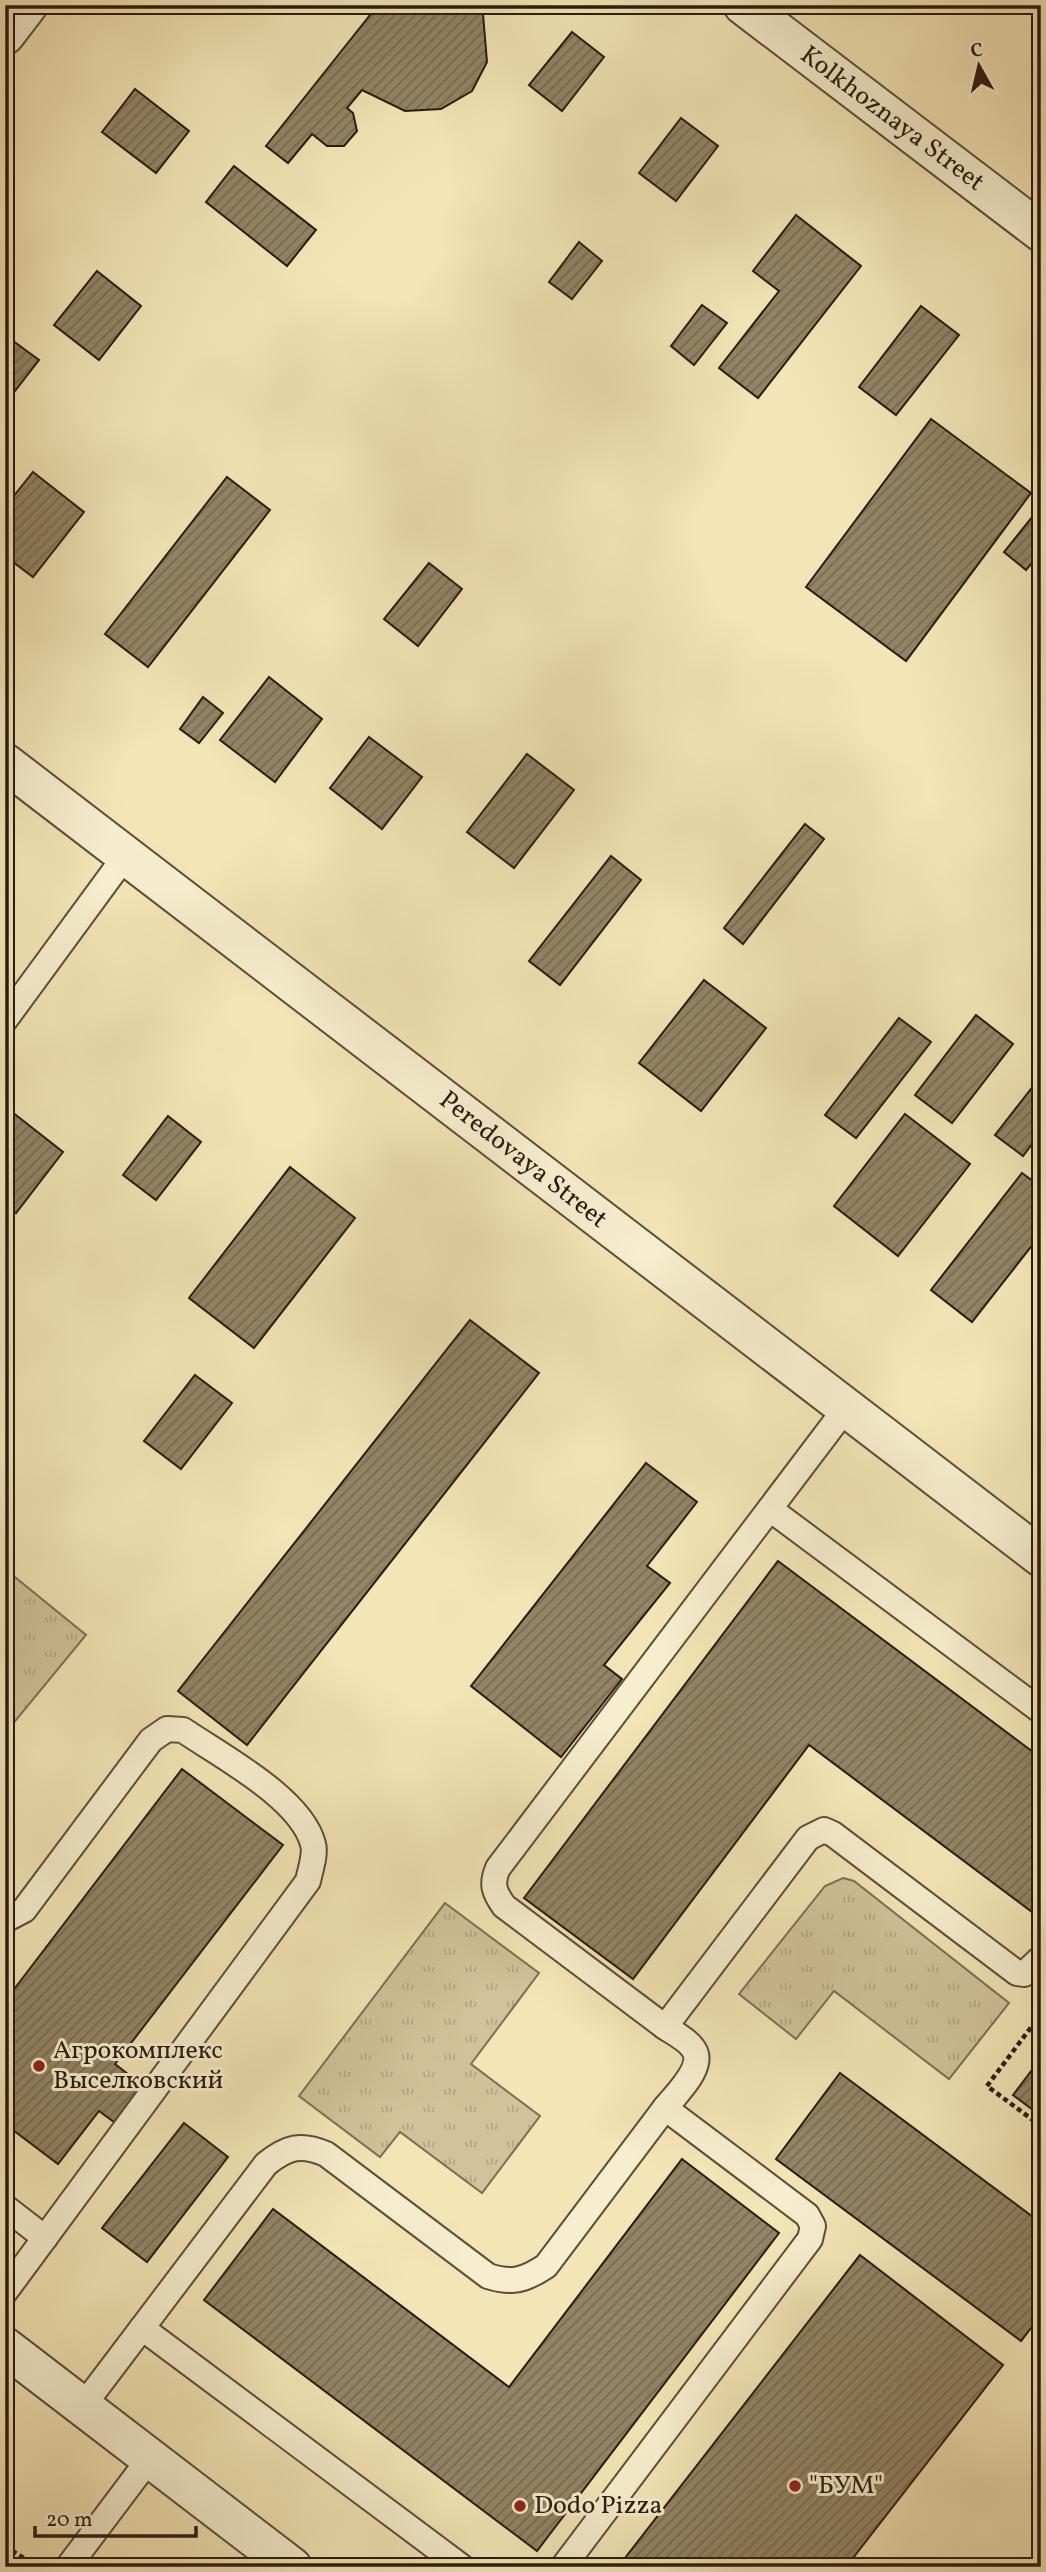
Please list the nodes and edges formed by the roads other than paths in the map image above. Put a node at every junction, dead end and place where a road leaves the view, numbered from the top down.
1 (28, 5) edge
2 (743, 5) edge
3 (5, 35) edge
4 (1041, 232) edge
5 (5, 763) edge
6 (126, 855) junction
7 (5, 1020) edge
8 (846, 1408) junction
9 (770, 1509) junction
10 (1041, 1556) edge
11 (1041, 1712) edge
12 (5, 1920) edge
13 (1041, 1958) edge
14 (665, 2027) junction
15 (665, 2108) junction
16 (5, 2207) edge
17 (45, 2238) junction
18 (5, 2292) edge
19 (142, 2328) junction
20 (5, 2347) edge
21 (83, 2406) junction
22 (150, 2458) junction
23 (68, 2567) edge
24 (292, 2567) edge
25 (462, 2567) edge
26 (563, 2567) edge

1 - 3 street
2 - 4 street, Kolkhoznaya Street
5 - 6 street, Peredovaya Street
6 - 7 lane
6 - 8 street, Peredovaya Street
8 - 9 lane
8 - 10 street, Peredovaya Street
9 - 11 lane
9 - 14 lane
12 - 17 lane
13 - 14 lane
14 - 15 lane
15 - 19 lane
15 - 26 lane
16 - 17 lane
17 - 18 lane
19 - 21 lane
19 - 25 lane
20 - 21 street
21 - 22 street
22 - 23 lane
22 - 24 street

